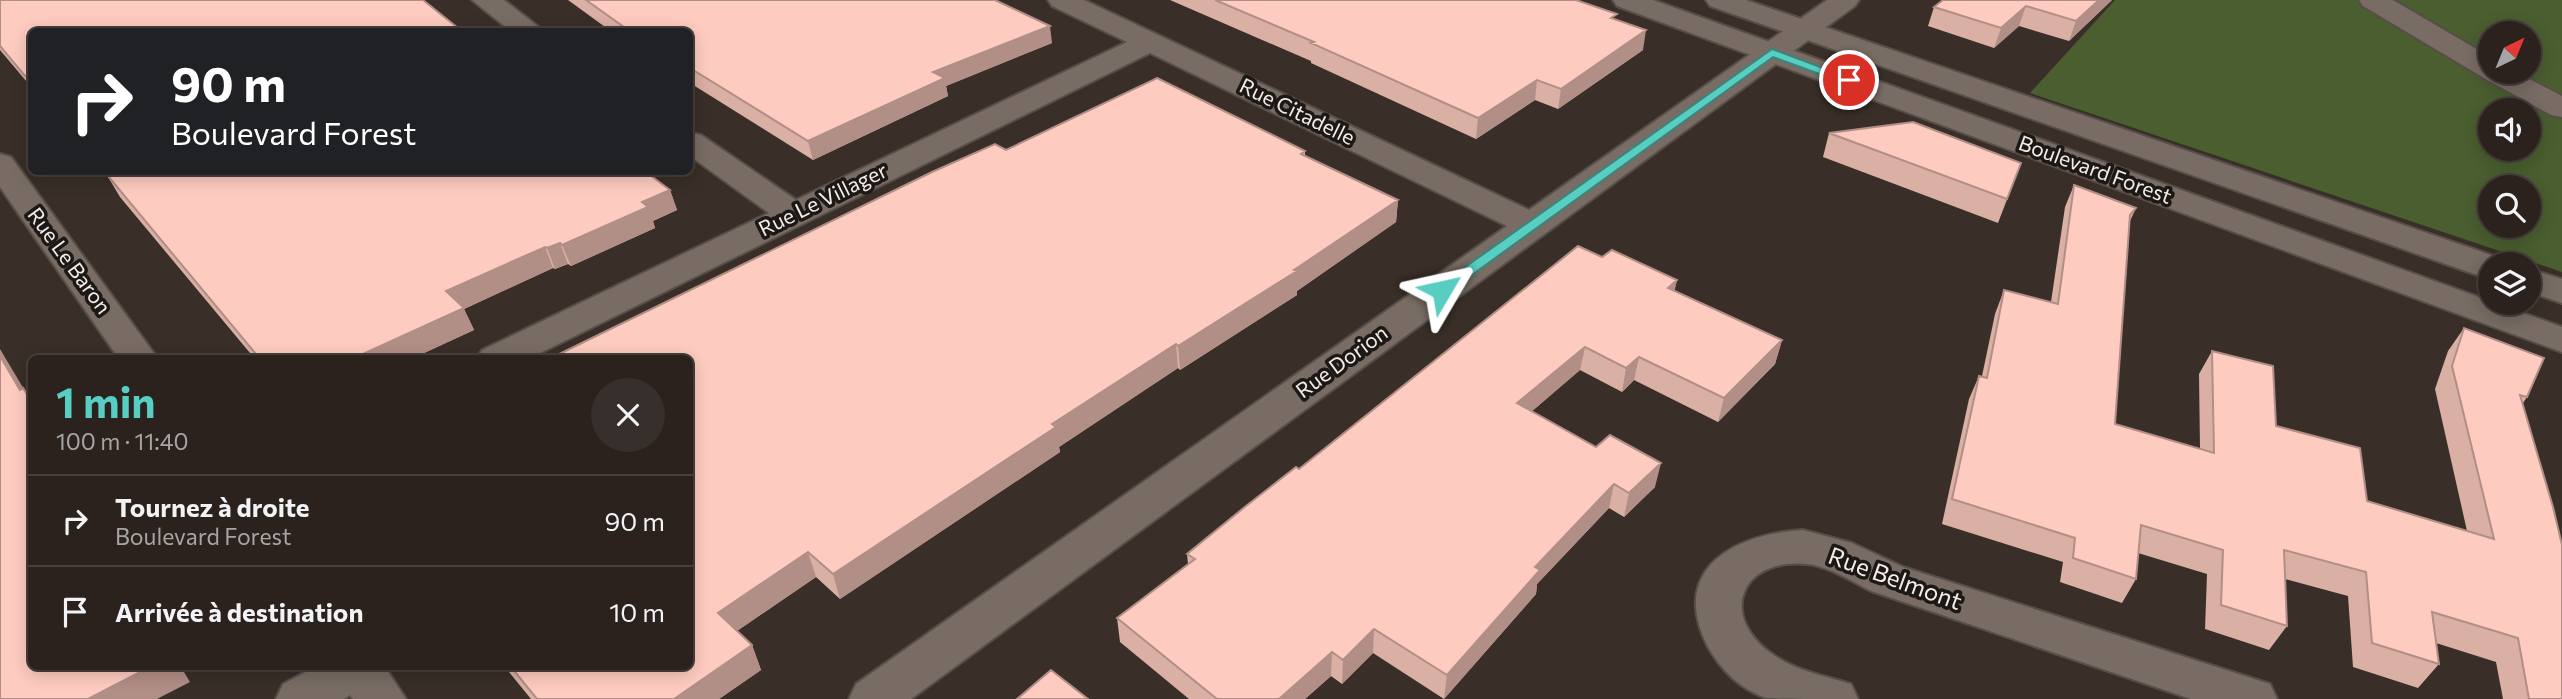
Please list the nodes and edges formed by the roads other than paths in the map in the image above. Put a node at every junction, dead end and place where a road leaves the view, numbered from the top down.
1 (486, 0) edge
2 (1062, 0) edge
3 (1627, 0) edge
4 (1720, 0) edge
5 (1845, 0) edge
6 (2372, 0) edge
7 (525, 28) edge
8 (1804, 29) junction
9 (1150, 42) junction
10 (1772, 52) junction
11 (2478, 62) edge
12 (2541, 76) edge
13 (2562, 78) edge
14 (2517, 84) edge
15 (2562, 108) edge
16 (693, 144) edge
17 (0, 164) edge
18 (793, 215) junction
19 (1533, 225) junction
20 (2478, 263) edge
21 (2541, 284) edge
22 (2562, 292) edge
23 (2562, 340) edge
24 (136, 355) edge
25 (504, 355) edge
26 (352, 670) edge
27 (359, 670) edge
28 (301, 699) edge
29 (381, 699) edge
30 (874, 699) edge
31 (1833, 699) edge
32 (2252, 699) edge

1 - 7 street
2 - 9 street, Rue Citadelle
3 - 10 street, Boulevard Forest
4 - 8 street, Boulevard Forest
5 - 8 street, Rue Dorion
6 - 11 street
8 - 10 street, Rue Dorion
8 - 20 street, Boulevard Forest
9 - 18 street, Rue Le Villager
9 - 19 street, Rue Citadelle
10 - 19 street, Rue Dorion
10 - 23 street, Boulevard Forest
12 - 13 street
14 - 15 street
16 - 18 street
17 - 24 street, Rue Le Baron
18 - 25 street, Rue Le Villager
19 - 30 street, Rue Dorion
21 - 22 street
26 - 28 street
27 - 29 street
31 - 32 street, Rue Belmont

